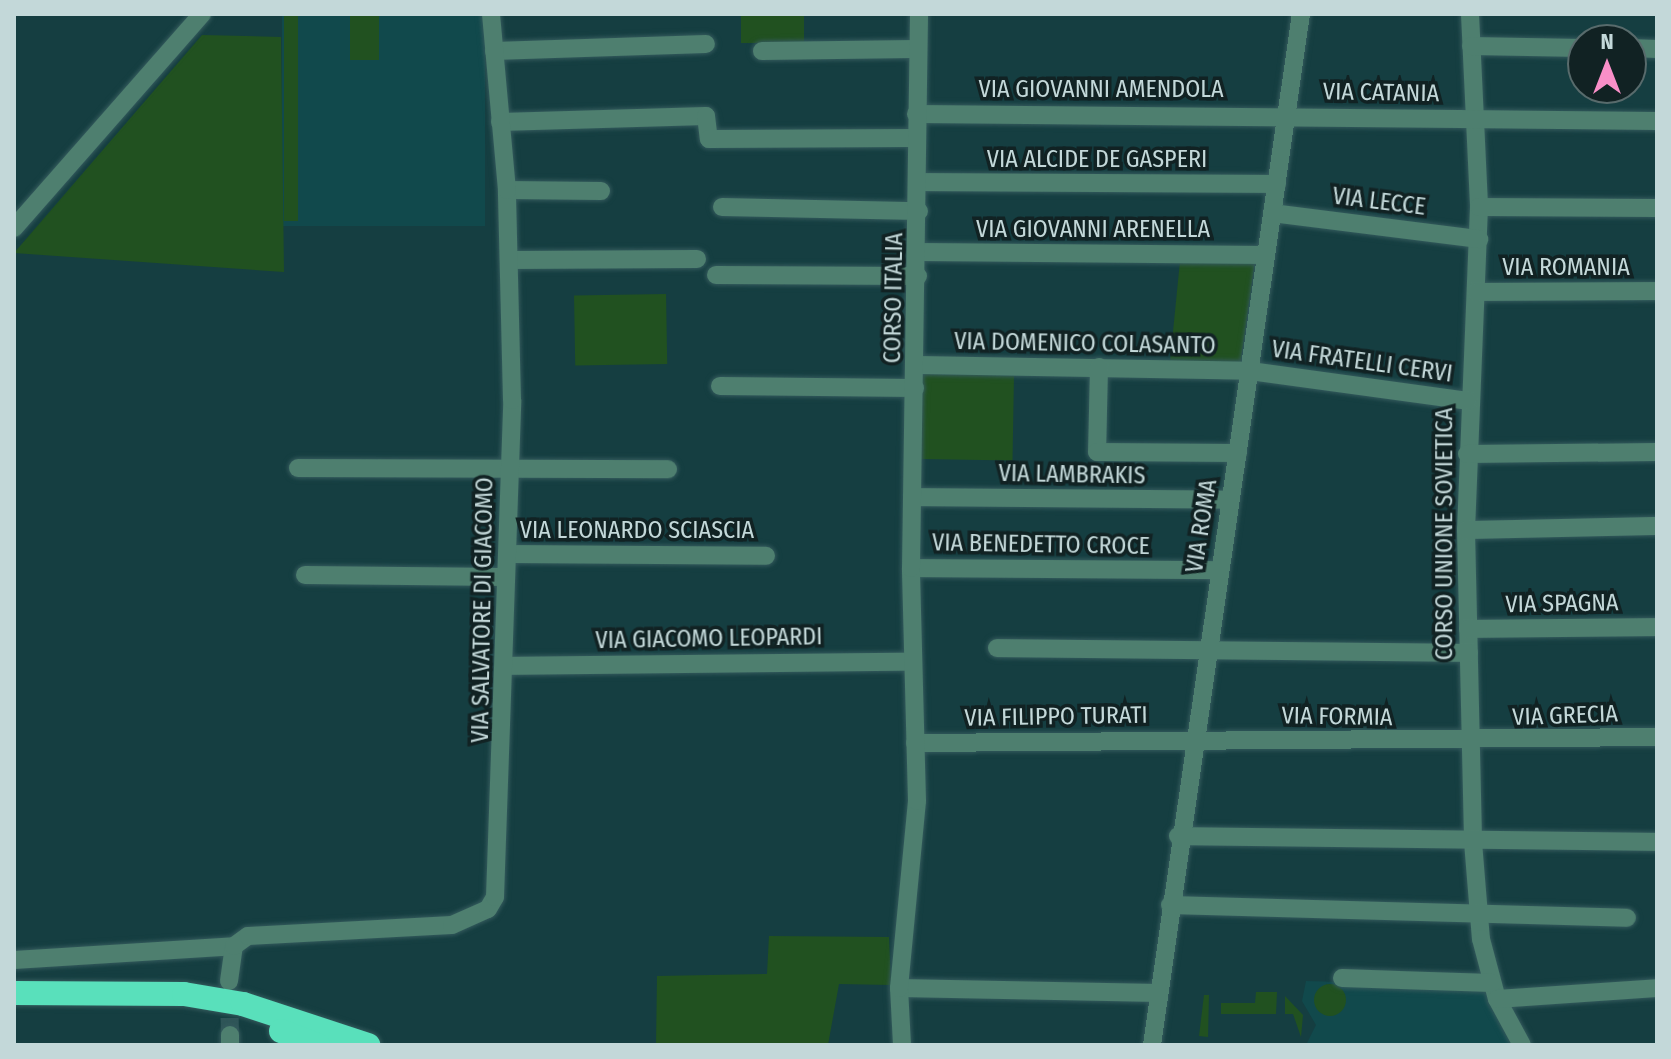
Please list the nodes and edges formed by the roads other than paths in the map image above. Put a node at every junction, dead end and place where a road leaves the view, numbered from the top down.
1 (202, 14) edge
2 (491, 14) edge
3 (919, 14) edge
4 (1301, 14) edge
5 (1470, 14) edge
6 (706, 44) dead end
7 (1471, 46) junction
8 (1567, 48) edge
9 (914, 49) junction
10 (494, 51) junction
11 (762, 51) dead end
12 (916, 114) junction
13 (1287, 115) junction
14 (1474, 119) junction
15 (1657, 121) edge
16 (500, 122) junction
17 (915, 138) junction
18 (917, 182) junction
19 (1277, 184) junction
20 (507, 190) junction
21 (601, 191) dead end
22 (722, 207) dead end
23 (1479, 207) junction
24 (1657, 208) edge
25 (919, 211) junction
26 (1272, 213) junction
27 (14, 228) edge
28 (1479, 239) junction
29 (918, 252) junction
30 (1266, 255) junction
31 (697, 259) dead end
32 (509, 260) junction
33 (716, 275) dead end
34 (918, 276) junction
35 (1657, 291) edge
36 (1476, 292) junction
37 (918, 365) junction
38 (1099, 367) junction
39 (1250, 371) junction
40 (720, 386) dead end
41 (915, 388) junction
42 (1468, 401) junction
43 (1657, 452) edge
44 (1238, 453) junction
45 (1467, 454) junction
46 (298, 468) dead end
47 (668, 469) dead end
48 (509, 472) junction
49 (912, 497) junction
50 (1230, 500) junction
51 (1657, 526) edge
52 (1466, 530) junction
53 (507, 554) junction
54 (766, 556) dead end
55 (911, 568) junction
56 (1219, 570) junction
57 (305, 575) dead end
58 (506, 577) junction
59 (1657, 627) edge
60 (1468, 629) junction
61 (997, 648) dead end
62 (1206, 648) junction
63 (1469, 653) junction
64 (913, 662) junction
65 (504, 666) junction
66 (1657, 737) edge
67 (1198, 740) junction
68 (915, 743) junction
69 (1474, 743) junction
70 (1178, 836) junction
71 (1473, 842) junction
72 (1657, 842) edge
73 (1170, 905) junction
74 (1477, 913) junction
75 (1627, 918) dead end
76 (234, 946) junction
77 (14, 960) edge
78 (1342, 978) dead end
79 (229, 981) tunnel mouth
80 (899, 988) junction
81 (1657, 988) edge
82 (1495, 991) junction
83 (14, 993) edge
84 (1159, 993) junction
85 (14, 1007) edge
86 (357, 1040) edge
87 (318, 1045) edge
88 (902, 1045) edge
89 (1152, 1045) edge
90 (1522, 1045) edge

1 - 27 street
2 - 10 street, VIA SALVATORE DI GIACOMO
3 - 9 street, CORSO ITALIA
4 - 13 street, VIA ROMA
5 - 7 street, CORSO UNIONE SOVIETICA
6 - 10 street
7 - 8 street
7 - 14 street, CORSO UNIONE SOVIETICA
9 - 11 street
9 - 12 street, CORSO ITALIA
10 - 16 street, VIA SALVATORE DI GIACOMO
12 - 13 street, VIA GIOVANNI AMENDOLA
12 - 17 street, CORSO ITALIA
13 - 14 street, VIA CATANIA
13 - 19 street, VIA ROMA
14 - 15 street, VIA CATANIA
14 - 23 street, CORSO UNIONE SOVIETICA
16 - 17 street
16 - 20 street, VIA SALVATORE DI GIACOMO
17 - 18 street, CORSO ITALIA
18 - 19 street, VIA ALCIDE DE GASPERI
18 - 25 street, CORSO ITALIA
19 - 26 street, VIA ROMA
20 - 21 street
20 - 32 street, VIA SALVATORE DI GIACOMO
22 - 25 street
23 - 24 street
23 - 28 street, CORSO UNIONE SOVIETICA
25 - 29 street, CORSO ITALIA
26 - 28 street, VIA LECCE
26 - 30 street, VIA ROMA
28 - 36 street, CORSO UNIONE SOVIETICA
29 - 30 street, VIA GIOVANNI ARENELLA
29 - 34 street, CORSO ITALIA
30 - 39 street, VIA ROMA
31 - 32 street
32 - 48 street, VIA SALVATORE DI GIACOMO
33 - 34 street
34 - 37 street, CORSO ITALIA
35 - 36 street, VIA ROMANIA
36 - 42 street, CORSO UNIONE SOVIETICA
37 - 38 street, VIA DOMENICO COLASANTO
37 - 41 street, CORSO ITALIA
38 - 39 street, VIA DOMENICO COLASANTO
38 - 44 street
39 - 42 street, VIA FRATELLI CERVI
39 - 44 street, VIA ROMA
40 - 41 street, CORSO ITALIA
41 - 49 street
42 - 45 street, CORSO UNIONE SOVIETICA
43 - 45 street
44 - 50 street, VIA ROMA
45 - 52 street, CORSO UNIONE SOVIETICA
46 - 48 street
47 - 48 street
48 - 53 street, VIA SALVATORE DI GIACOMO
49 - 50 street, VIA LAMBRAKIS
49 - 55 street
50 - 56 street, VIA ROMA
51 - 52 street
52 - 60 street, CORSO UNIONE SOVIETICA
53 - 54 street, VIA LEONARDO SCIASCIA
53 - 58 street, VIA SALVATORE DI GIACOMO
55 - 56 street, VIA BENEDETTO CROCE
55 - 64 street
56 - 62 street, VIA ROMA
57 - 58 street
58 - 65 street, VIA SALVATORE DI GIACOMO
59 - 60 street, VIA SPAGNA
60 - 63 street, CORSO UNIONE SOVIETICA
61 - 62 street
62 - 63 street
62 - 67 street, VIA ROMA
63 - 69 street, CORSO UNIONE SOVIETICA
64 - 65 street, VIA GIACOMO LEOPARDI
64 - 68 street
65 - 76 street, VIA SALVATORE DI GIACOMO
66 - 69 street, VIA GRECIA
67 - 68 street, VIA FILIPPO TURATI
67 - 69 street, VIA FORMIA
67 - 70 street, VIA ROMA
68 - 80 street
69 - 71 street, CORSO UNIONE SOVIETICA
70 - 71 street
70 - 73 street, VIA ROMA
71 - 72 street
71 - 74 street, CORSO UNIONE SOVIETICA
73 - 74 street
73 - 84 street, VIA ROMA
74 - 75 street
74 - 82 street, CORSO UNIONE SOVIETICA
76 - 77 street, VIA SALVATORE DI GIACOMO
76 - 79 street
78 - 82 street
80 - 84 street
80 - 88 street
81 - 82 street
82 - 90 street, CORSO UNIONE SOVIETICA
83 - 86 highway
84 - 89 street, VIA ROMA
85 - 87 highway

